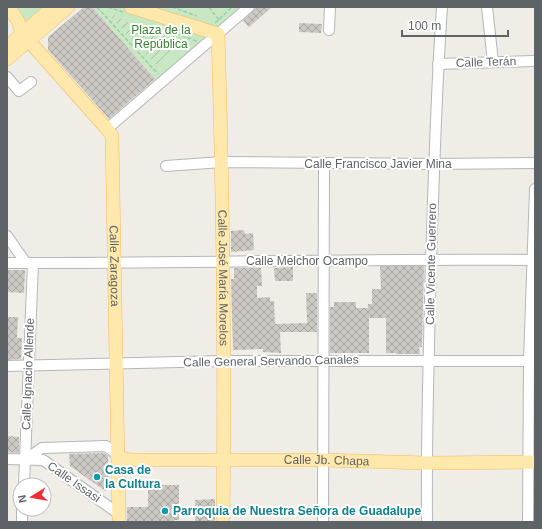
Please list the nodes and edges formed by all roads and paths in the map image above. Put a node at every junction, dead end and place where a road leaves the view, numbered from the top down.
1 (9, 7) edge
2 (53, 7) edge
3 (68, 7) edge
4 (97, 7) edge
5 (131, 7) edge
6 (172, 7) edge
7 (208, 7) edge
8 (232, 7) edge
9 (249, 7) edge
10 (330, 7) edge
11 (442, 7) edge
12 (487, 7) edge
13 (201, 18) dead end
14 (219, 20) junction
15 (217, 28) junction
16 (329, 30) dead end
17 (26, 37) junction
18 (196, 41) dead end
19 (191, 46) dead end
20 (7, 47) edge
21 (7, 59) edge
22 (535, 61) edge
23 (493, 62) junction
24 (438, 64) junction
25 (163, 70) dead end
26 (7, 77) edge
27 (31, 82) dead end
28 (107, 129) junction
29 (222, 162) junction
30 (324, 163) junction
31 (535, 163) edge
32 (433, 164) junction
33 (166, 166) dead end
34 (535, 189) edge
35 (7, 236) edge
36 (432, 260) junction
37 (534, 260) edge
38 (324, 261) junction
39 (222, 262) junction
40 (7, 263) edge
41 (30, 263) junction
42 (114, 264) junction
43 (324, 360) junction
44 (429, 360) junction
45 (223, 361) junction
46 (532, 361) edge
47 (117, 364) junction
48 (7, 366) edge
49 (28, 366) junction
50 (118, 457) junction
51 (7, 459) edge
52 (26, 460) junction
53 (223, 460) junction
54 (323, 460) junction
55 (531, 462) edge
56 (427, 463) junction
57 (25, 477) edge
58 (119, 518) edge
59 (222, 522) edge
60 (323, 522) edge
61 (427, 522) edge
62 (528, 522) edge

1 - 17 main road, Calle Zaragoza
2 - 17 main road
3 - 17 main road
4 - 25 path
5 - 15 main road
6 - 13 path
7 - 14 path
8 - 14 path
9 - 15 street
10 - 16 street
11 - 24 street, Calle Vicente Guerrero
12 - 23 street
14 - 15 path
15 - 28 street
15 - 29 main road, Calle José María Morelos
17 - 20 main road
17 - 21 main road
17 - 28 main road, Calle Zaragoza
18 - 19 path
22 - 23 street, Calle Terán
23 - 24 street, Calle Terán
24 - 32 street, Calle Vicente Guerrero
26 - 27 street
28 - 42 main road, Calle Zaragoza
29 - 30 street, Calle Francisco Javier Mina
29 - 33 street, Calle Francisco Javier Mina
29 - 39 main road, Calle José María Morelos
30 - 32 street, Calle Francisco Javier Mina
30 - 38 street
31 - 32 street, Calle Francisco Javier Mina
32 - 36 street, Calle Vicente Guerrero
34 - 37 street
35 - 41 street
36 - 37 street, Calle Melchor Ocampo
36 - 38 street, Calle Melchor Ocampo
36 - 44 street, Calle Vicente Guerrero
37 - 46 street
38 - 39 street, Calle Melchor Ocampo
38 - 43 street
39 - 42 street, Calle Melchor Ocampo
39 - 45 main road, Calle José María Morelos
40 - 41 street, Calle Melchor Ocampo
41 - 42 street, Calle Melchor Ocampo
41 - 49 street, Calle Ignacio Allende
42 - 47 main road, Calle Zaragoza
43 - 44 street, Calle General Servando Canales
43 - 45 street, Calle General Servando Canales
43 - 54 street
44 - 46 street, Calle General Servando Canales
44 - 56 street, Calle Vicente Guerrero
45 - 47 street, Calle General Servando Canales
45 - 53 main road, Calle José María Morelos
46 - 55 street
47 - 49 street, Calle General Servando Canales
47 - 50 main road, Calle Zaragoza
48 - 49 street, Calle General Servando Canales
49 - 52 street, Calle Ignacio Allende
50 - 52 street
50 - 53 main road, Calle Jb. Chapa
50 - 58 main road, Calle Zaragoza
51 - 52 street, Calle Issasi
52 - 57 street, Calle Ignacio Allende
52 - 58 street, Calle Issasi
53 - 54 main road, Calle Jb. Chapa
53 - 59 main road, Calle José María Morelos
54 - 56 main road, Calle Jb. Chapa
54 - 60 street
55 - 56 main road, Calle Jb. Chapa
55 - 62 street
56 - 61 street, Calle Vicente Guerrero

